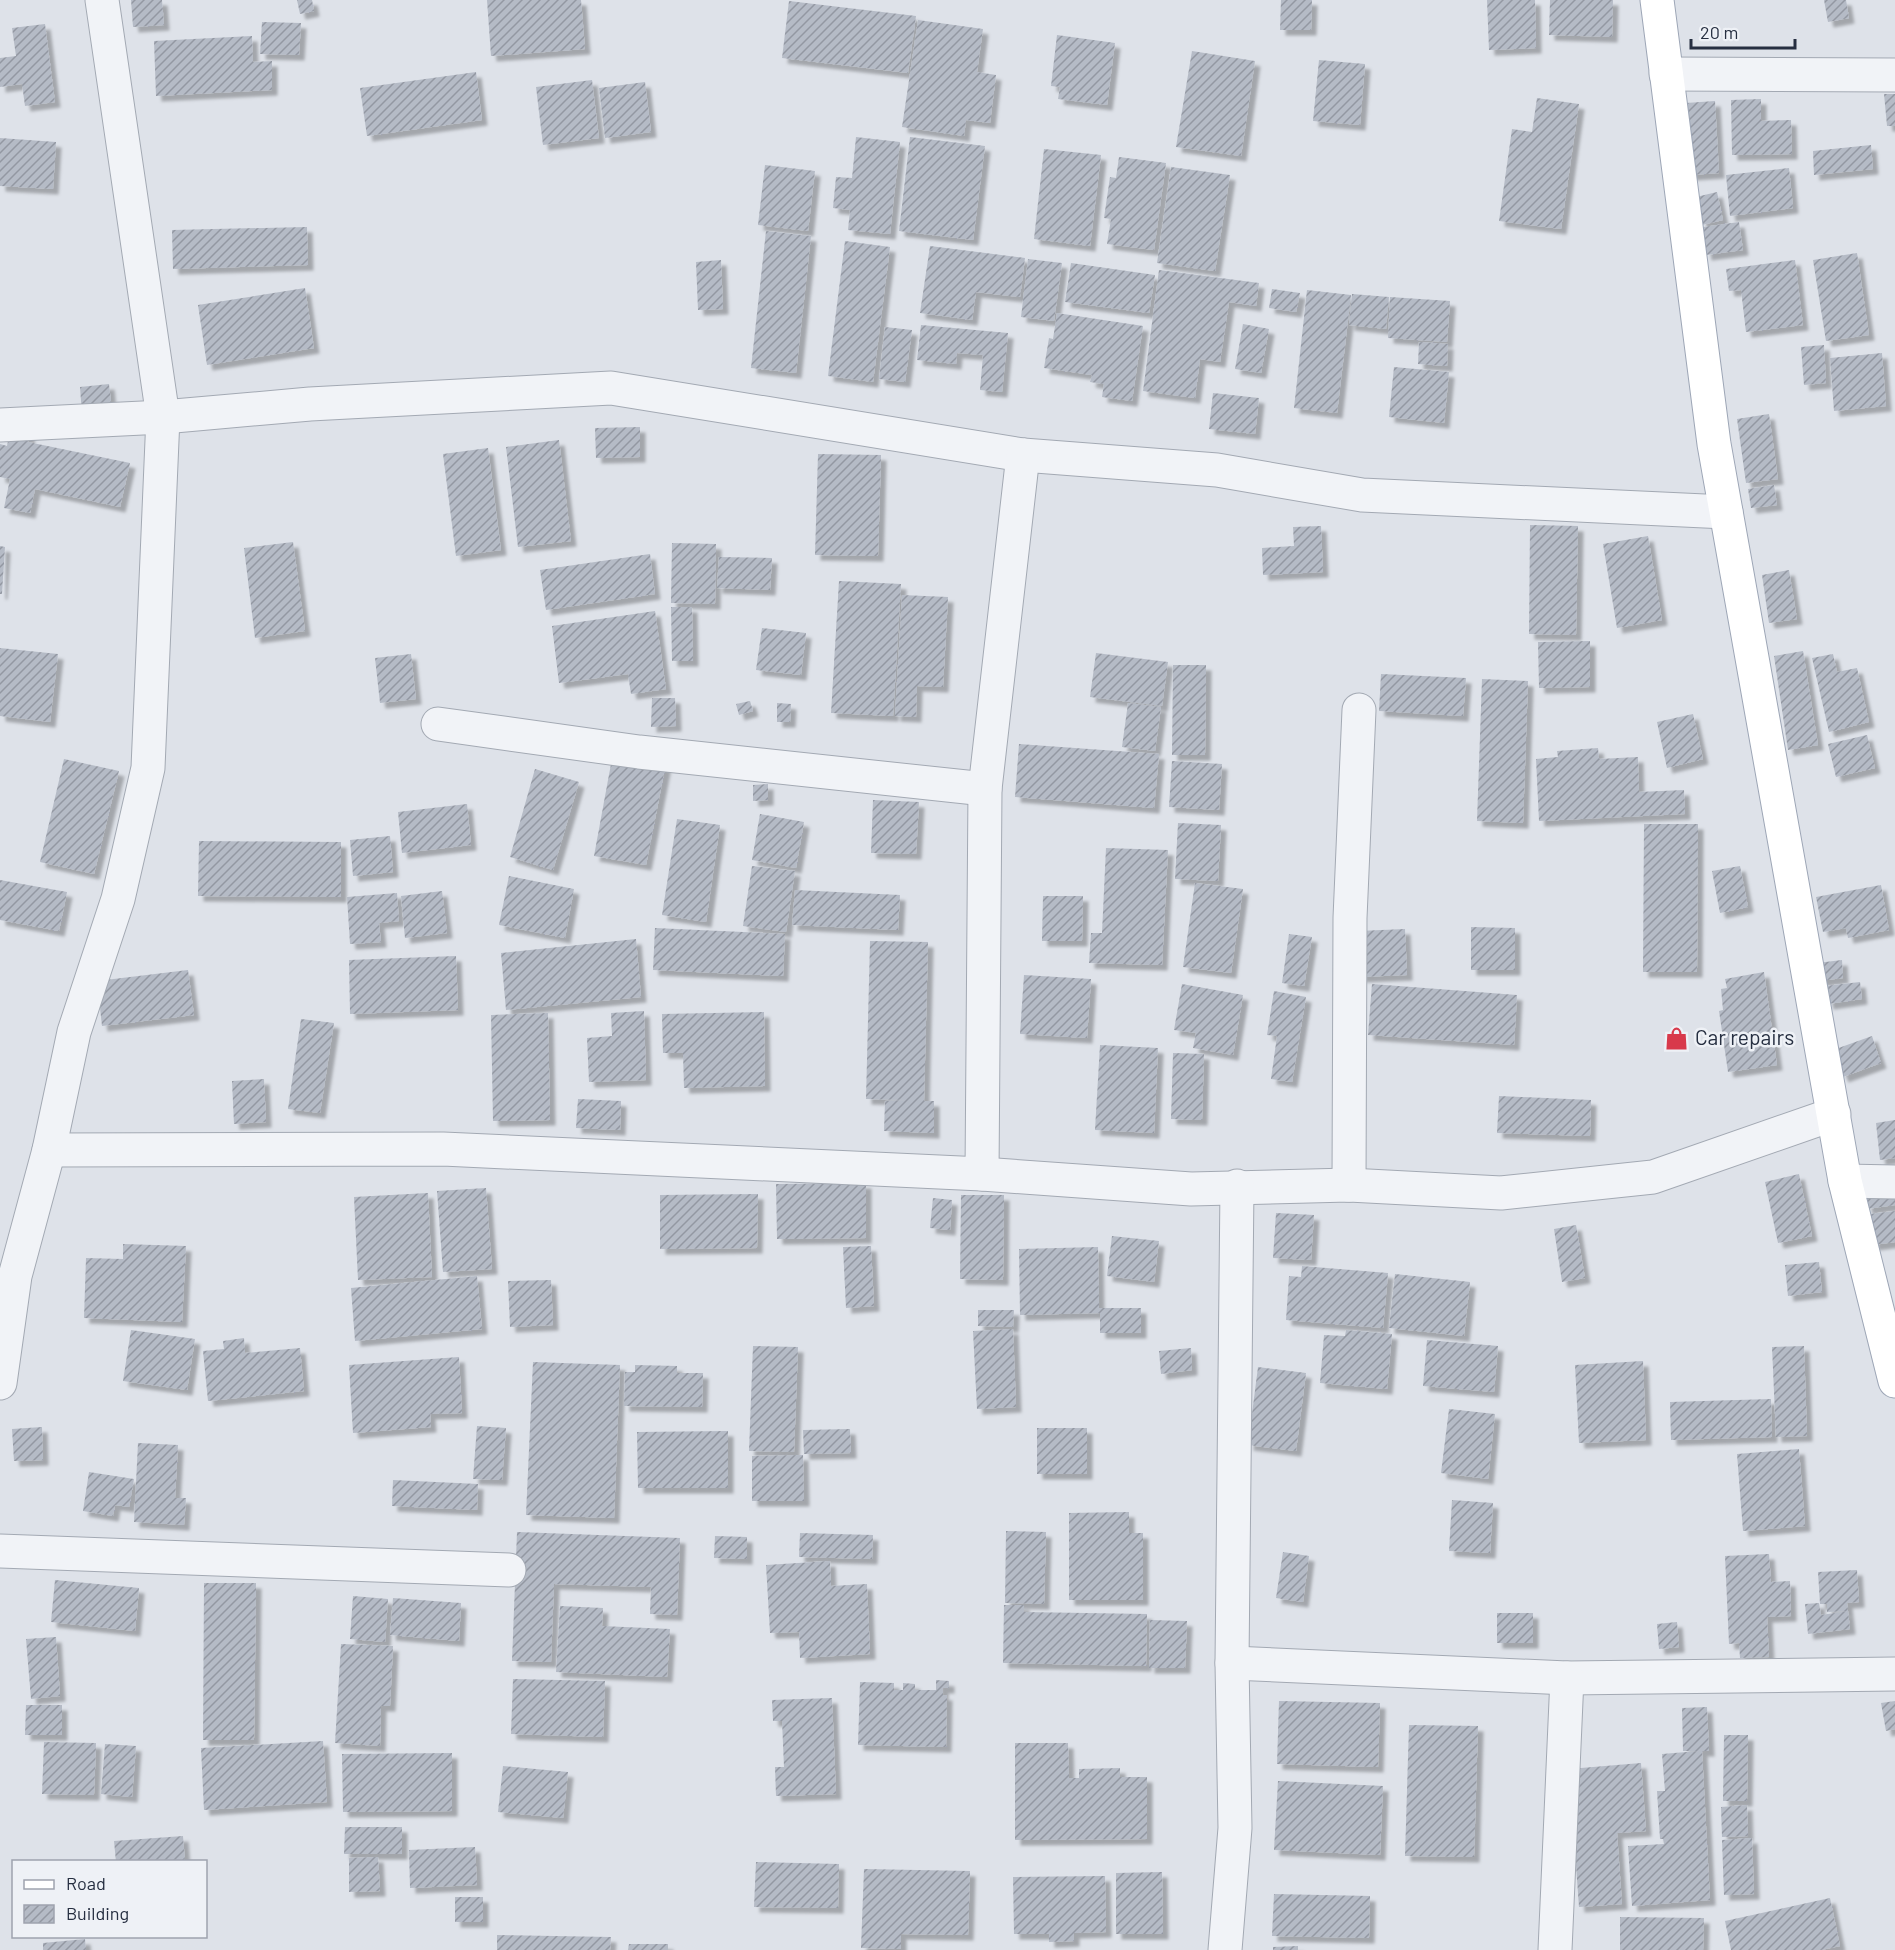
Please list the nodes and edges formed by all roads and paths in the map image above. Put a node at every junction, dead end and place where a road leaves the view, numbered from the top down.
1 (102, 0) edge
2 (1657, 0) edge
3 (1666, 74) junction
4 (1895, 75) edge
5 (163, 417) junction
6 (0, 425) edge
7 (1023, 455) junction
8 (1726, 512) junction
9 (1359, 710) dead end
10 (438, 724) dead end
11 (985, 789) junction
12 (1834, 1114) junction
13 (50, 1150) junction
14 (982, 1174) junction
15 (1845, 1181) junction
16 (1895, 1182) edge
17 (1349, 1185) junction
18 (1237, 1186) junction
19 (1895, 1381) edge
20 (0, 1383) edge
21 (0, 1551) edge
22 (509, 1570) dead end
23 (1233, 1663) junction
24 (1895, 1674) edge
25 (1567, 1678) junction
26 (1225, 1950) edge
27 (1555, 1950) edge

1 - 5 street
2 - 3 main road
3 - 4 street
3 - 8 main road
5 - 6 street
5 - 7 street
5 - 13 street
7 - 8 street
7 - 11 street
8 - 12 main road
9 - 17 street
10 - 11 street
11 - 14 street
12 - 15 main road
12 - 17 street
13 - 14 street
13 - 20 street
14 - 18 street
15 - 16 street
15 - 19 main road
17 - 18 street
18 - 23 street
21 - 22 street
23 - 25 street
23 - 26 street
24 - 25 street
25 - 27 street

